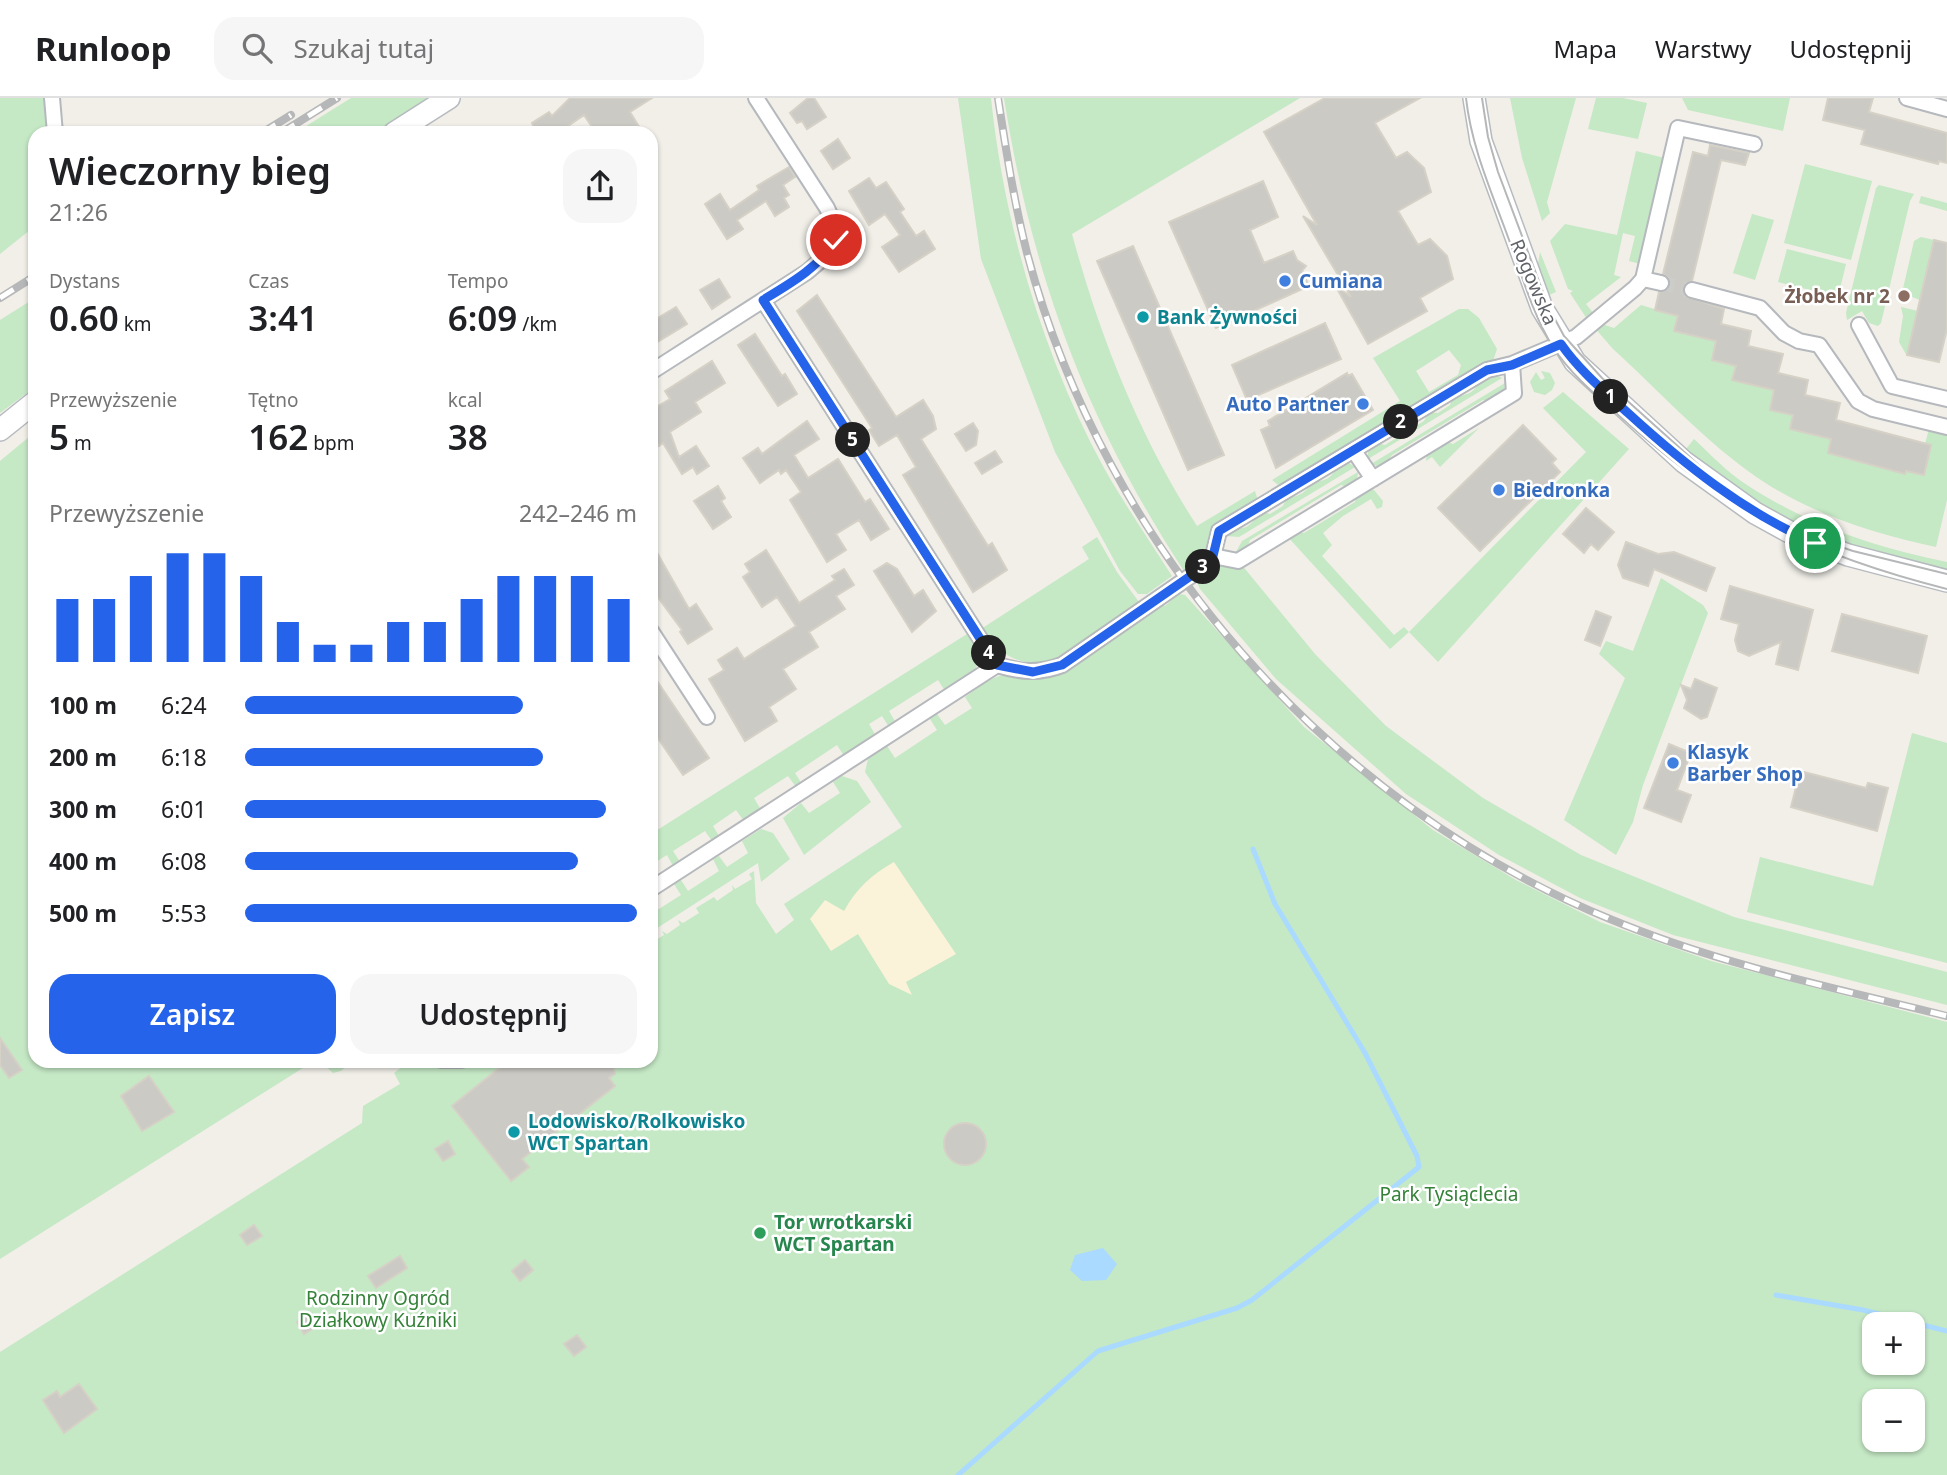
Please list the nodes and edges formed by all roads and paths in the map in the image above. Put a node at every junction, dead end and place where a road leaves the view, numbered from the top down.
1 (52, 98) edge
2 (449, 98) edge
3 (755, 98) edge
4 (1474, 98) edge
5 (1908, 98) edge
6 (1947, 109) edge
7 (54, 126) edge
8 (405, 126) edge
9 (1754, 144) dead end
10 (1643, 279) junction
11 (1661, 283) tunnel mouth
12 (1692, 290) tunnel mouth
13 (763, 300) junction
14 (1859, 325) dead end
15 (1561, 344) junction
16 (1512, 365) junction
17 (658, 368) edge
18 (1947, 399) edge
19 (28, 408) edge
20 (1947, 427) edge
21 (0, 430) edge
22 (1354, 451) junction
23 (1373, 479) junction
24 (1213, 556) junction
25 (1947, 581) edge
26 (658, 642) edge
27 (997, 665) junction
28 (707, 717) dead end
29 (658, 884) edge

1 - 7 street
2 - 8 street
3 - 13 street
4 - 15 street, Rogowska
5 - 6 street
9 - 10 street
10 - 11 street
10 - 15 street
12 - 20 street
13 - 17 street
13 - 27 street
14 - 18 street
15 - 16 street
15 - 25 street, Rogowska
16 - 22 street
16 - 23 street
19 - 21 street
22 - 23 street
22 - 24 street
23 - 24 street
24 - 27 street
26 - 28 street
27 - 29 street

